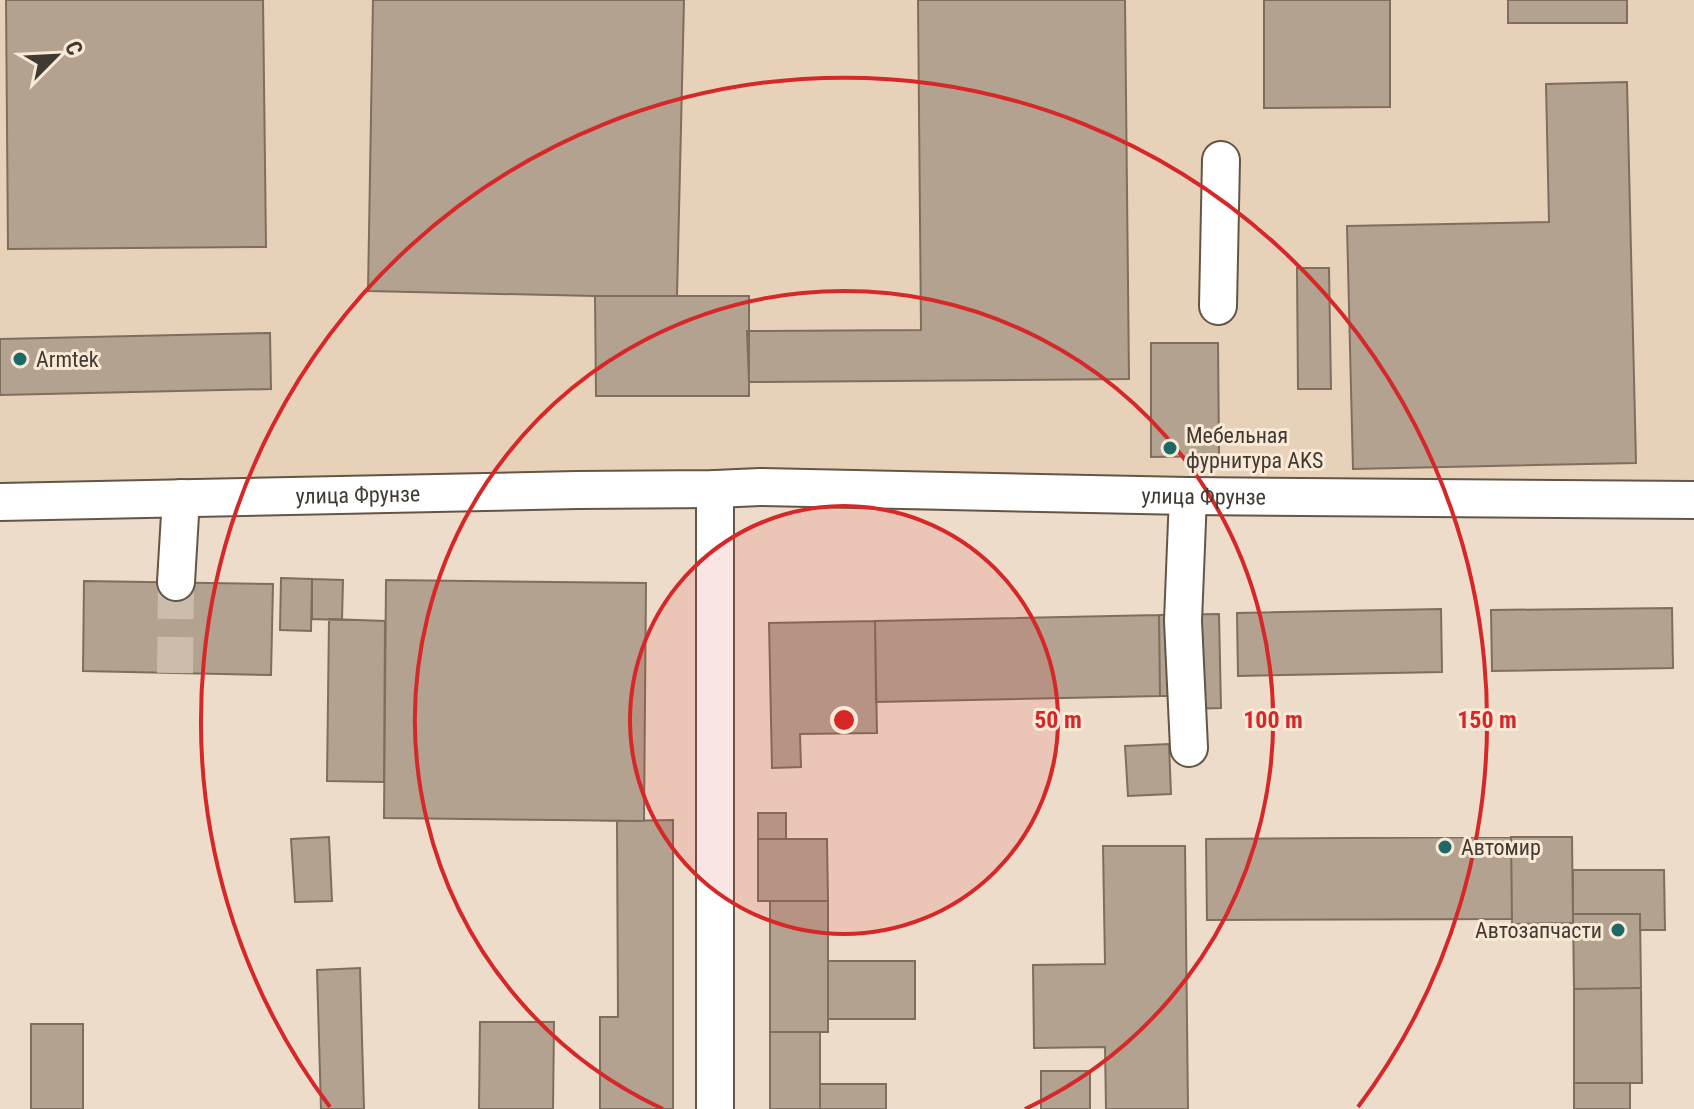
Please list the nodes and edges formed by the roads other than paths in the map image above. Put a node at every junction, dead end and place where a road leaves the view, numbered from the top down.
1 (1221, 160) dead end
2 (1218, 306) dead end
3 (715, 489) junction
4 (1188, 496) junction
5 (181, 498) junction
6 (1694, 500) edge
7 (0, 502) edge
8 (176, 582) tunnel mouth
9 (1189, 748) dead end
10 (715, 1109) edge

1 - 2 street
3 - 4 street, улица Фрунзе
3 - 5 street, улица Фрунзе
3 - 10 street
4 - 6 street, улица Фрунзе
4 - 9 street
5 - 7 street, улица Фрунзе
5 - 8 street

